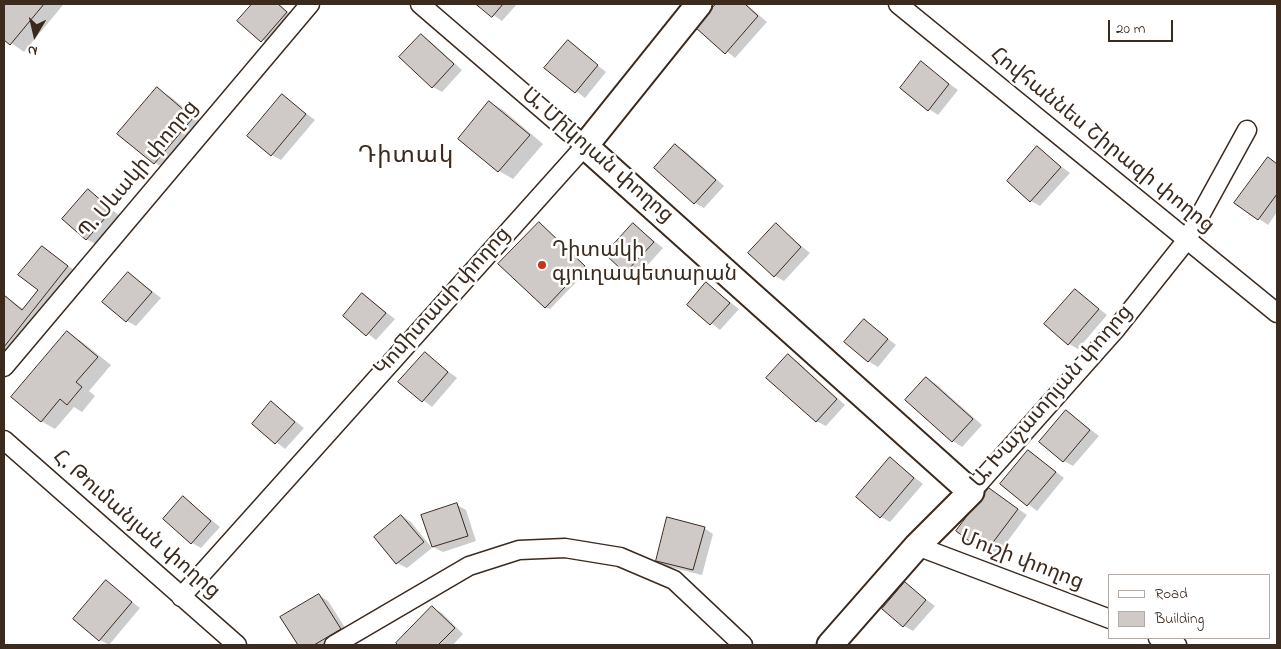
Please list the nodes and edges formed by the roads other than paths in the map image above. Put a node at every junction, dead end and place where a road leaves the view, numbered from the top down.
1 (310, 4) edge
2 (420, 4) edge
3 (699, 4) edge
4 (898, 4) edge
5 (1247, 130) dead end
6 (585, 146) junction
7 (1186, 241) junction
8 (1277, 313) edge
9 (4, 367) edge
10 (4, 440) edge
11 (972, 492) junction
12 (917, 546) junction
13 (181, 597) junction
14 (1108, 619) edge
15 (1161, 639) edge
16 (237, 645) edge
17 (334, 645) edge
18 (743, 645) edge
19 (830, 645) edge
20 (1177, 645) edge

1 - 9 street, Պ. Սևակի փողոց
2 - 6 street, Ա. Միկոյան փողոց
3 - 6 main road, Կոմիտասի փողոց
4 - 7 street, Հովհաննես Շիրազի փողոց
5 - 7 street, Ա. Խաչատրյան փողոց
6 - 11 main road, Ա. Միկոյան փողոց
6 - 13 street, Կոմիտասի փողոց
7 - 8 street, Հովհաննես Շիրազի փողոց
7 - 11 street, Ա. Խաչատրյան փողոց
10 - 13 street, Հ. Թումանյան փողոց
11 - 12 main road, Ա. Խաչատրյան փողոց
12 - 14 street, Մուշի փողոց
12 - 19 main road, Ա. Խաչատրյան փողոց
13 - 16 street, Հ. Թումանյան փողոց
15 - 20 street
17 - 18 street

